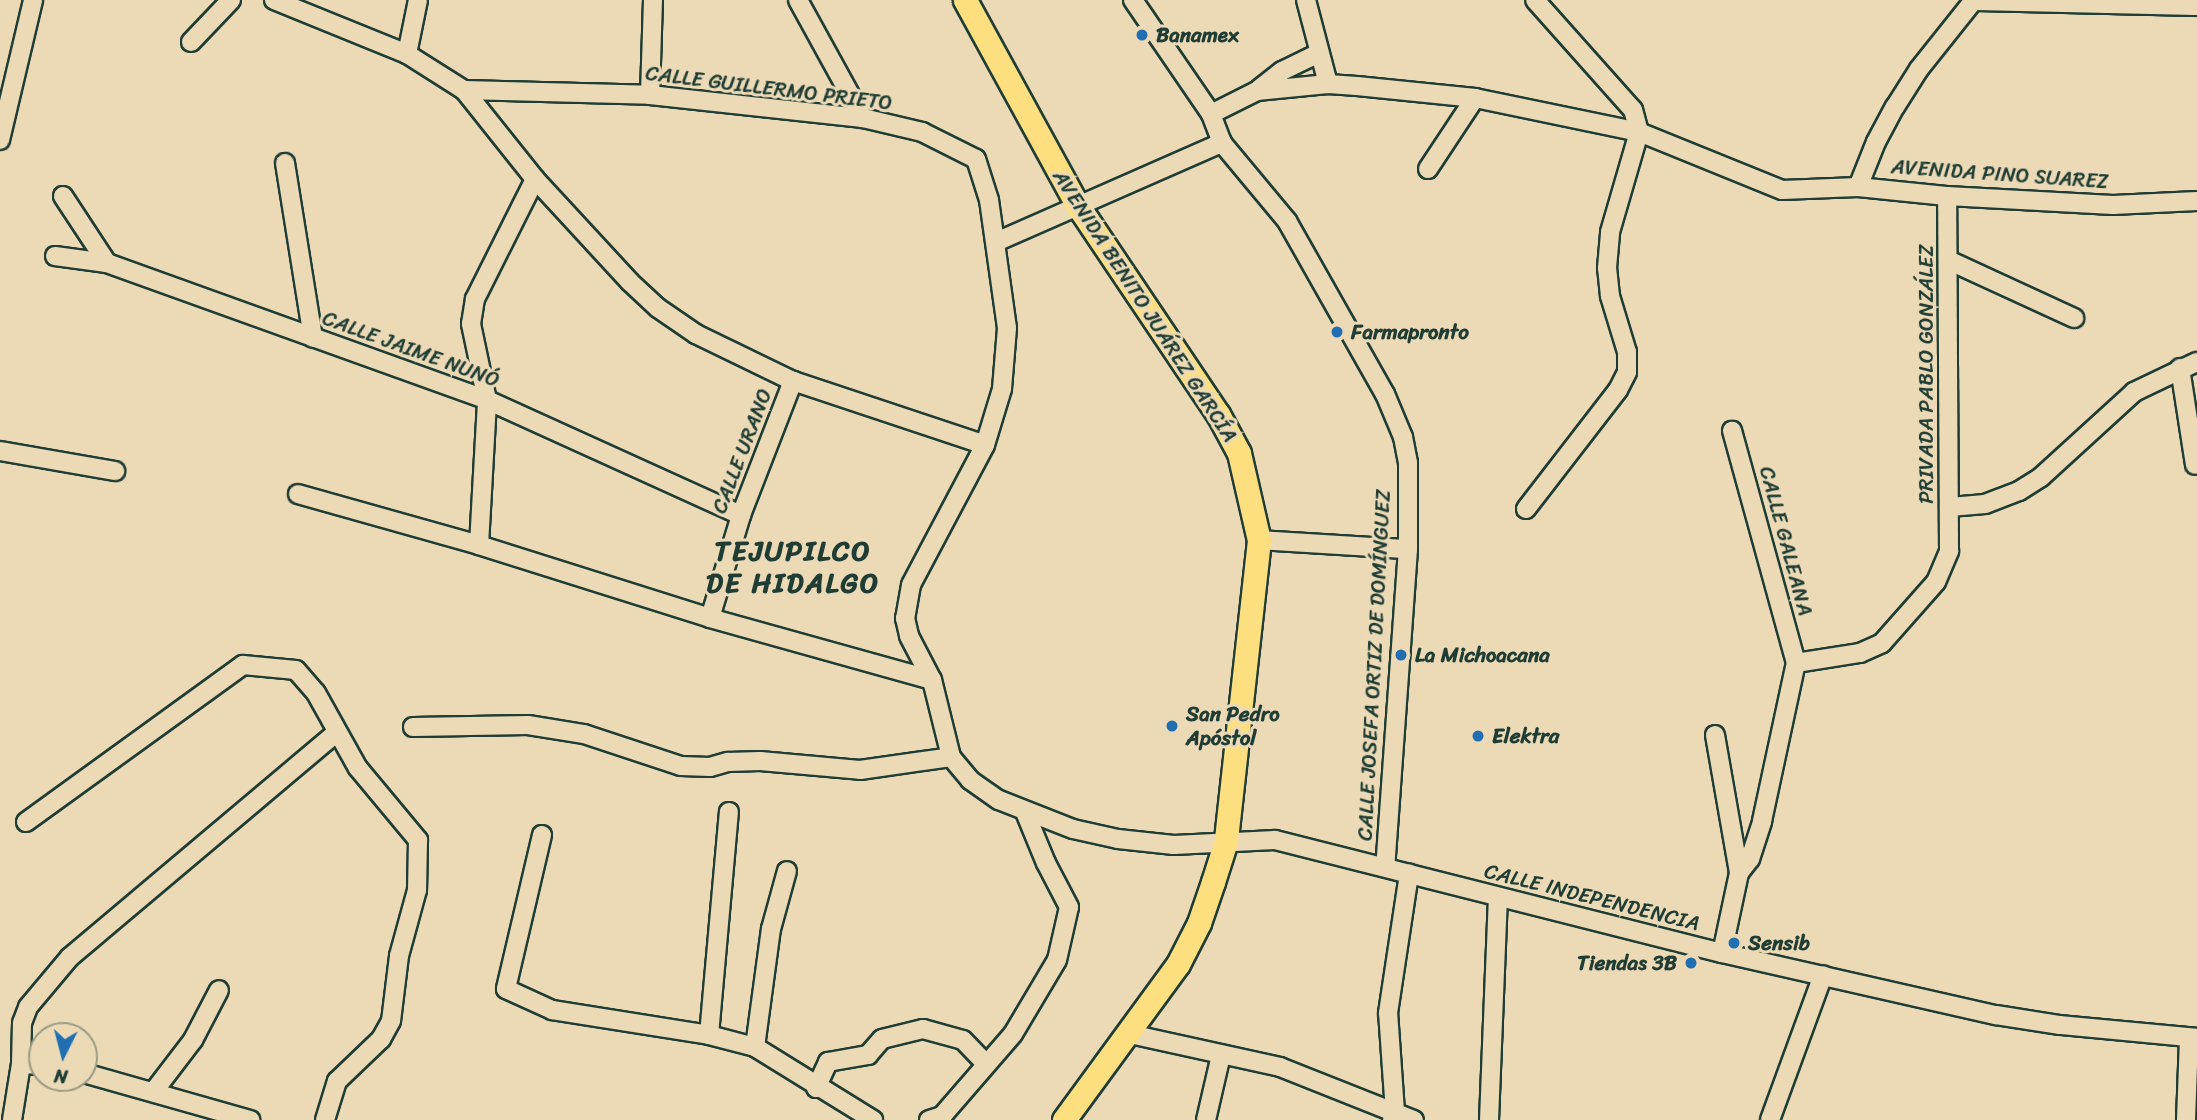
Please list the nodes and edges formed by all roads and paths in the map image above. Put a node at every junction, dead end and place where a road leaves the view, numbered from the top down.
1 (33, 0) edge
2 (231, 0) edge
3 (274, 0) edge
4 (418, 0) edge
5 (653, 0) edge
6 (798, 0) edge
7 (965, 0) edge
8 (1133, 0) edge
9 (1306, 0) edge
10 (1535, 0) edge
11 (1974, 0) edge
12 (2197, 6) edge
13 (191, 43) dead end
14 (1319, 53) junction
15 (407, 54) junction
16 (1328, 84) junction
17 (464, 90) junction
18 (1257, 91) junction
19 (650, 95) junction
20 (1475, 98) junction
21 (1210, 114) junction
22 (3, 115) edge
23 (863, 118) junction
24 (1639, 132) junction
25 (0, 141) edge
26 (1222, 143) junction
27 (285, 163) dead end
28 (1428, 169) dead end
29 (535, 179) junction
30 (1858, 187) junction
31 (63, 196) dead end
32 (1947, 196) junction
33 (2197, 201) edge
34 (1078, 206) junction
35 (996, 242) junction
36 (55, 256) dead end
37 (1948, 260) junction
38 (107, 263) junction
39 (2074, 318) dead end
40 (313, 338) junction
41 (2188, 365) edge
42 (793, 381) junction
43 (487, 400) junction
44 (1732, 431) dead end
45 (985, 445) junction
46 (0, 451) edge
47 (2195, 465) dead end
48 (115, 471) dead end
49 (298, 494) dead end
50 (1950, 507) junction
51 (1527, 509) dead end
52 (741, 515) junction
53 (1259, 540) junction
54 (479, 545) junction
55 (1408, 549) junction
56 (710, 618) junction
57 (1796, 663) junction
58 (932, 680) junction
59 (414, 727) dead end
60 (337, 732) junction
61 (1715, 735) dead end
62 (951, 757) junction
63 (729, 812) dead end
64 (1025, 812) junction
65 (26, 822) dead end
66 (542, 835) dead end
67 (1226, 841) junction
68 (1385, 867) junction
69 (787, 871) dead end
70 (1739, 873) junction
71 (1409, 874) junction
72 (1498, 897) junction
73 (1721, 953) junction
74 (1823, 975) junction
75 (219, 990) dead end
76 (1130, 1034) junction
77 (709, 1035) junction
78 (2193, 1038) edge
79 (755, 1047) junction
80 (1221, 1055) junction
81 (21, 1063) junction
82 (985, 1063) junction
83 (28, 1064) edge
84 (98, 1077) edge
85 (816, 1088) junction
86 (154, 1091) junction
87 (1393, 1116) edge
88 (12, 1120) edge
89 (250, 1120) edge
90 (326, 1120) edge
91 (873, 1120) edge
92 (929, 1120) edge
93 (1064, 1120) edge
94 (1206, 1120) edge
95 (1414, 1120) edge
96 (1489, 1120) edge
97 (1770, 1120) edge
98 (2186, 1120) edge

1 - 22 street
2 - 13 street
3 - 15 street
4 - 15 street
5 - 19 street
6 - 23 street
7 - 34 main road, AVENIDA BENITO JUÁREZ GARCÍA
8 - 21 street, CALLE JOSEFA ORTIZ DE DOMÍNGUEZ
9 - 14 street
10 - 24 street
11 - 12 street
11 - 30 street
14 - 16 street
14 - 18 street
15 - 17 street
16 - 18 street, AVENIDA PINO SUAREZ
16 - 20 street, AVENIDA PINO SUAREZ
17 - 19 street, CALLE GUILLERMO PRIETO
17 - 29 street
18 - 21 street
19 - 23 street, CALLE GUILLERMO PRIETO
20 - 24 street, AVENIDA PINO SUAREZ
20 - 28 street
21 - 26 street, CALLE JOSEFA ORTIZ DE DOMÍNGUEZ
22 - 25 street
23 - 35 street, CALLE GUILLERMO PRIETO
24 - 30 street, AVENIDA PINO SUAREZ
24 - 51 street
26 - 34 street
26 - 55 street, CALLE JOSEFA ORTIZ DE DOMÍNGUEZ
27 - 40 street
29 - 42 street
29 - 43 street
30 - 32 street, AVENIDA PINO SUAREZ
31 - 38 street
32 - 33 street, AVENIDA PINO SUAREZ
32 - 37 street, PRIVADA PABLO GONZÁLEZ
34 - 35 street
34 - 53 main road, AVENIDA BENITO JUÁREZ GARCÍA
35 - 45 street, CALLE GUILLERMO PRIETO
36 - 38 street, CALLE JAIME NUNÓ
37 - 39 street
37 - 50 street, PRIVADA PABLO GONZÁLEZ
38 - 40 street, CALLE JAIME NUNÓ
40 - 43 street, CALLE JAIME NUNÓ
41 - 47 street
41 - 50 street
42 - 45 street
42 - 52 street, CALLE URANO
43 - 52 street, CALLE JAIME NUNÓ
43 - 54 street
44 - 57 street, CALLE GALEANA
45 - 58 street, CALLE GUILLERMO PRIETO
46 - 48 street
49 - 54 street
50 - 57 street, PRIVADA PABLO GONZÁLEZ
52 - 56 street, CALLE URANO
53 - 55 street
53 - 67 main road, AVENIDA BENITO JUÁREZ GARCÍA
54 - 56 street
55 - 68 street, CALLE JOSEFA ORTIZ DE DOMÍNGUEZ
56 - 58 street
57 - 70 street
58 - 62 street, CALLE GUILLERMO PRIETO
59 - 62 street
60 - 65 street
60 - 81 street
60 - 90 street
61 - 70 street
62 - 64 street, CALLE INDEPENDENCIA
63 - 77 street
64 - 67 street, CALLE INDEPENDENCIA
64 - 82 street
66 - 77 street
67 - 68 street, CALLE INDEPENDENCIA
67 - 76 main road, AVENIDA BENITO JUÁREZ GARCÍA
68 - 71 street, CALLE INDEPENDENCIA
69 - 79 street
70 - 73 street
71 - 72 street, CALLE INDEPENDENCIA
71 - 87 street
72 - 73 street, CALLE INDEPENDENCIA
72 - 96 street
73 - 74 street, CALLE INDEPENDENCIA
74 - 78 street, CALLE INDEPENDENCIA
74 - 97 street
75 - 86 street
76 - 80 street
76 - 93 main road, AVENIDA BENITO JUÁREZ GARCÍA
77 - 79 street
78 - 98 street
79 - 85 street
80 - 87 street
80 - 94 street
81 - 83 street
81 - 88 street
82 - 85 street
82 - 92 street
84 - 86 street
85 - 91 street
86 - 89 street
87 - 95 street

